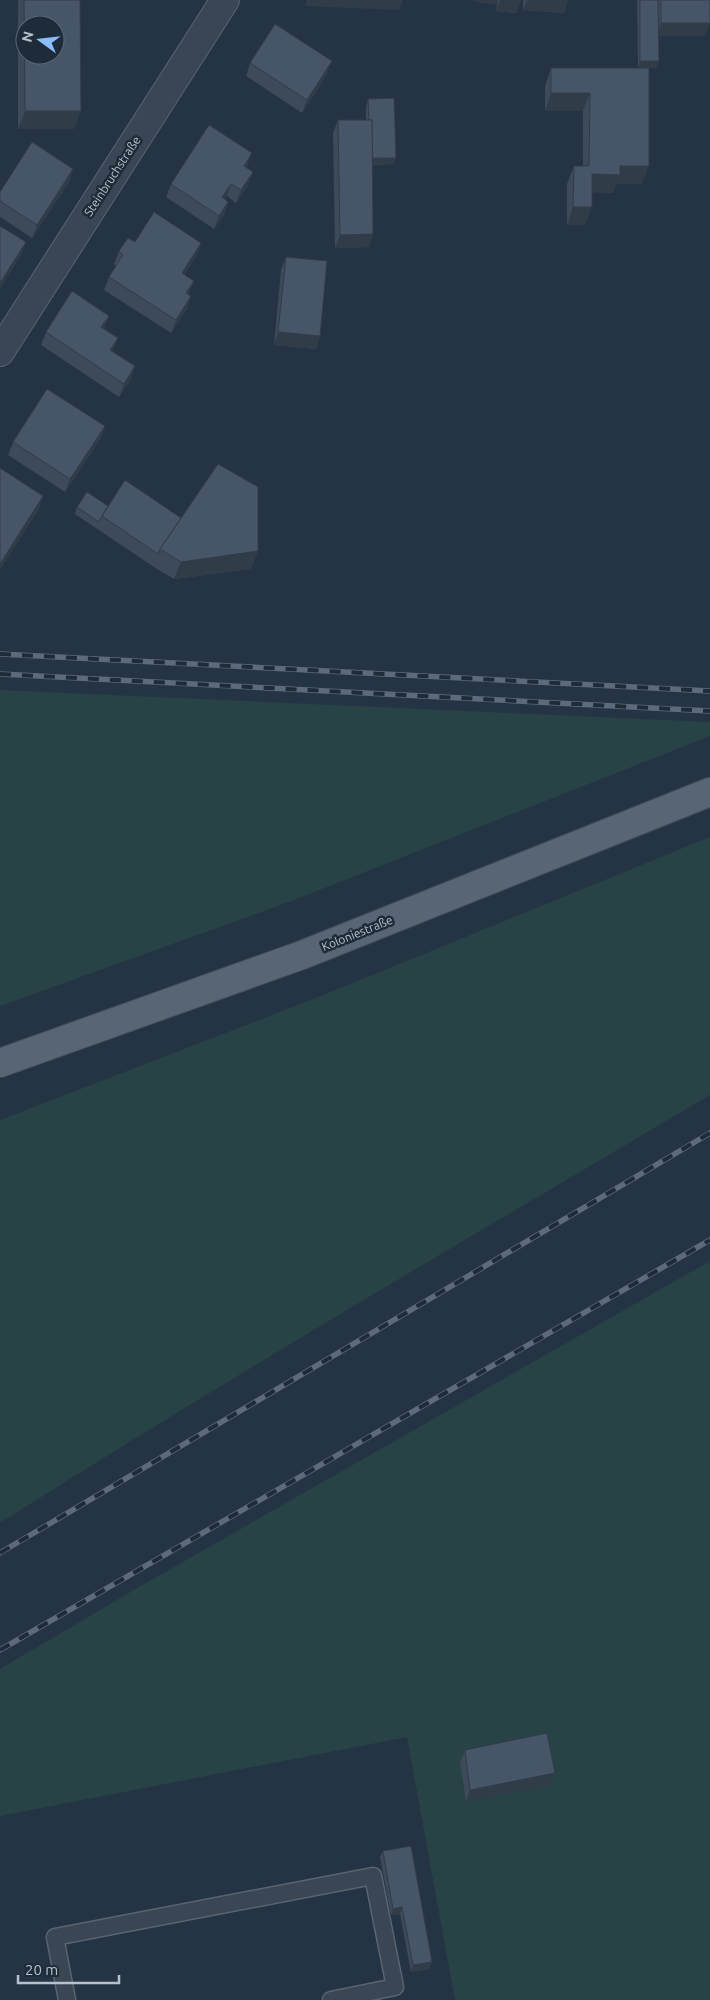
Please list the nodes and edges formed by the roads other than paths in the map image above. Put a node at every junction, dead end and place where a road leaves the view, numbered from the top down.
1 (225, 0) edge
2 (0, 352) edge
3 (710, 792) edge
4 (0, 1063) edge
5 (66, 2000) edge
6 (330, 2000) edge

1 - 2 street, Steinbruchstraße
3 - 4 main road, Koloniestraße
5 - 6 lane

